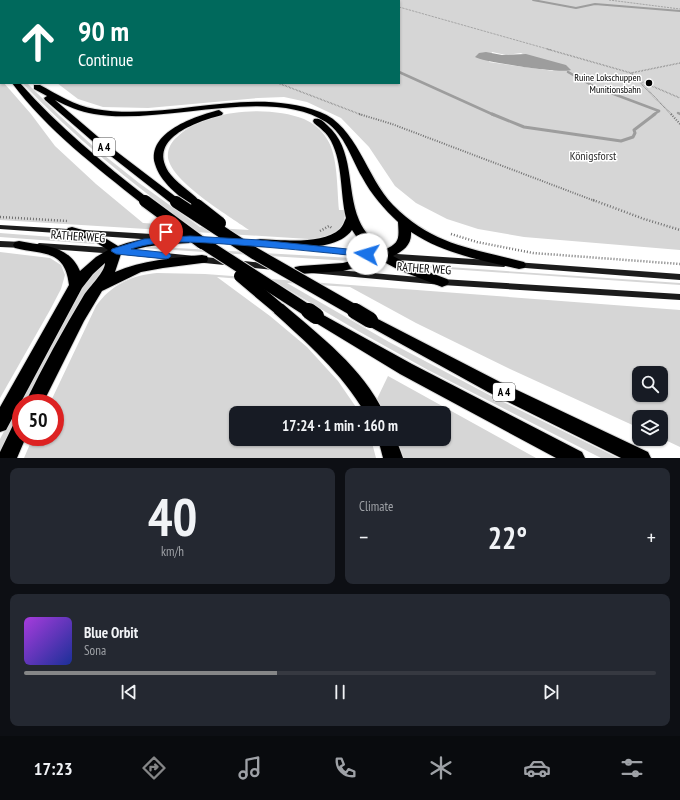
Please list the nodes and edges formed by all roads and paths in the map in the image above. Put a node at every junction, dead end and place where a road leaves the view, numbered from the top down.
1 (609, 0) edge
2 (400, 7) edge
3 (680, 9) edge
4 (680, 63) edge
5 (631, 73) junction
6 (638, 80) junction
7 (17, 84) edge
8 (281, 84) edge
9 (35, 85) edge
10 (680, 98) edge
11 (680, 124) edge
12 (352, 218) junction
13 (404, 222) junction
14 (0, 227) edge
15 (680, 230) edge
16 (72, 231) junction
17 (447, 233) dead end
18 (190, 239) junction
19 (203, 243) junction
20 (0, 244) edge
21 (19, 245) junction
22 (257, 248) junction
23 (116, 251) junction
24 (382, 256) junction
25 (202, 259) junction
26 (680, 264) edge
27 (519, 265) junction
28 (300, 270) junction
29 (680, 277) edge
30 (442, 282) junction
31 (76, 285) junction
32 (93, 293) junction
33 (680, 297) edge
34 (39, 394) edge
35 (371, 406) edge
36 (0, 424) edge
37 (12, 446) edge
38 (389, 446) edge
39 (7, 458) edge
40 (393, 458) edge
41 (575, 458) edge
42 (641, 458) edge

1 - 3 path
2 - 5 path
4 - 5 path
5 - 6 path
6 - 10 path
6 - 11 path
7 - 19 highway, A 4, bridge
8 - 15 path
9 - 13 highway
9 - 22 highway, A 4, bridge
12 - 22 highway
12 - 22 highway, bridge
12 - 24 highway
13 - 24 highway
13 - 27 highway
14 - 16 main road, RATHER WEG
16 - 18 main road, RATHER WEG
16 - 23 highway
17 - 26 path
18 - 22 main road, RATHER WEG
18 - 23 highway
19 - 35 highway, bridge
19 - 41 highway, A 4, bridge
20 - 21 main road, RATHER WEG
21 - 23 main road, RATHER WEG
21 - 31 highway
22 - 24 main road, RATHER WEG
22 - 42 highway, A 4, bridge
23 - 25 main road, RATHER WEG
23 - 31 highway
23 - 32 highway
24 - 27 main road, RATHER WEG
24 - 28 highway
24 - 30 highway
25 - 28 main road, RATHER WEG
25 - 32 highway
27 - 29 main road, RATHER WEG
28 - 30 main road, RATHER WEG
30 - 33 main road, RATHER WEG
31 - 36 highway
32 - 34 highway
37 - 39 highway
38 - 40 highway

